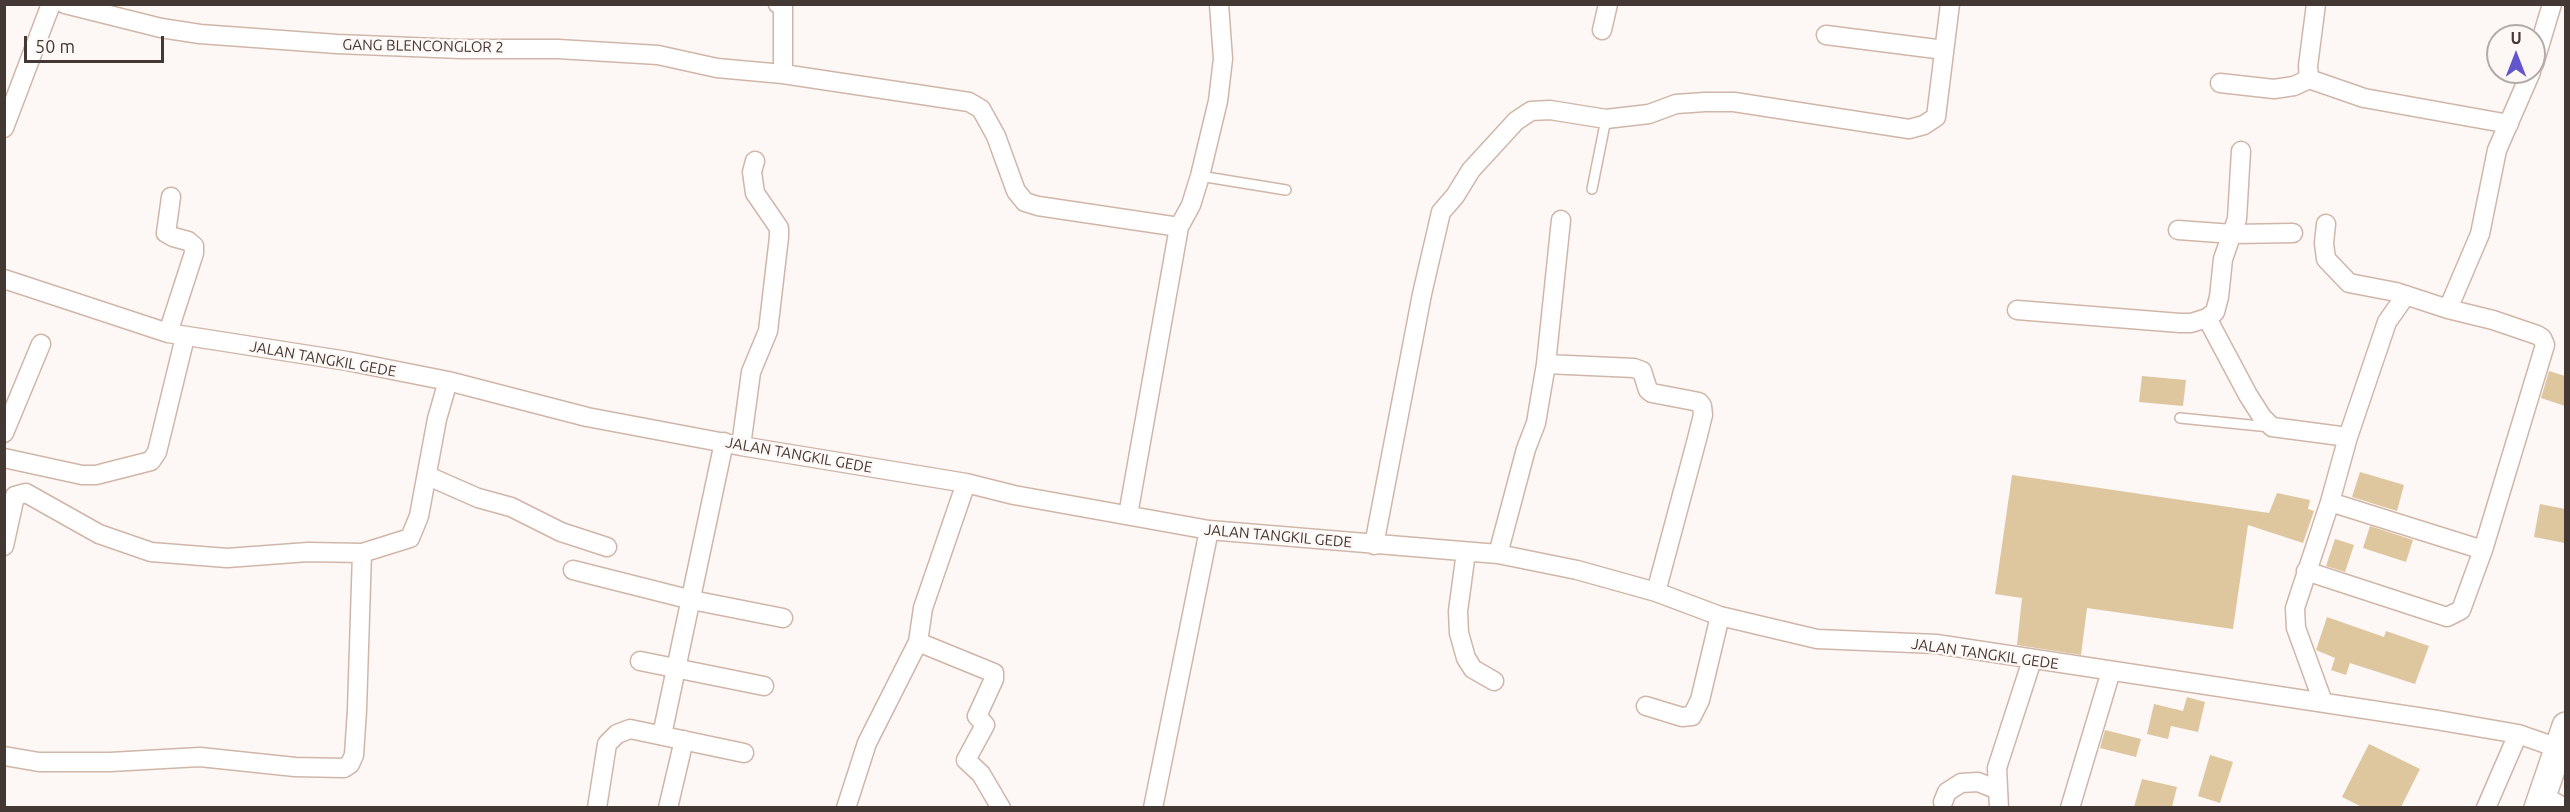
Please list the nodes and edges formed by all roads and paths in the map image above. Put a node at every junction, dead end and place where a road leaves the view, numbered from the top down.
1 (51, 4) edge
2 (65, 4) edge
3 (1219, 4) edge
4 (1608, 4) edge
5 (1950, 4) edge
6 (2316, 4) edge
7 (2552, 4) edge
8 (781, 5) edge
9 (2546, 24) edge
10 (1602, 30) dead end
11 (1826, 35) dead end
12 (1944, 50) junction
13 (783, 74) junction
14 (2309, 79) junction
15 (2220, 83) dead end
16 (2526, 84) edge
17 (1606, 119) junction
18 (2509, 124) junction
19 (4, 128) edge
20 (2241, 151) dead end
21 (755, 161) dead end
22 (1200, 176) junction
23 (1592, 189) dead end
24 (1286, 190) dead end
25 (171, 197) dead end
26 (1561, 220) dead end
27 (2326, 224) dead end
28 (1179, 227) junction
29 (2178, 230) dead end
30 (2293, 233) dead end
31 (2233, 234) junction
32 (4, 279) edge
33 (2406, 295) junction
34 (2448, 309) junction
35 (2017, 310) dead end
36 (2207, 318) junction
37 (177, 335) junction
38 (41, 344) dead end
39 (1546, 364) junction
40 (448, 381) junction
41 (2180, 418) dead end
42 (2272, 428) junction
43 (4, 434) edge
44 (2348, 437) junction
45 (732, 444) junction
46 (4, 458) edge
47 (428, 476) junction
48 (966, 483) junction
49 (2330, 502) junction
50 (1128, 515) junction
51 (1209, 530) junction
52 (1374, 544) junction
53 (4, 546) edge
54 (607, 547) dead end
55 (2483, 550) junction
56 (1466, 552) junction
57 (362, 553) junction
58 (1498, 554) junction
59 (573, 570) dead end
60 (2306, 571) junction
61 (1656, 592) junction
62 (692, 600) junction
63 (1720, 616) junction
64 (783, 618) dead end
65 (918, 642) junction
66 (2032, 660) junction
67 (640, 661) dead end
68 (676, 668) junction
69 (2111, 671) junction
70 (1494, 681) dead end
71 (765, 686) dead end
72 (2323, 702) junction
73 (1646, 706) dead end
74 (2518, 734) junction
75 (662, 735) junction
76 (2563, 737) edge
77 (684, 740) junction
78 (744, 753) dead end
79 (4, 756) edge
80 (1999, 799) edge
81 (2548, 803) edge
82 (1947, 806) edge
83 (597, 807) edge
84 (668, 807) edge
85 (846, 807) edge
86 (1001, 807) edge
87 (1153, 807) edge
88 (2070, 807) edge
89 (2486, 807) edge

1 - 19 street
2 - 13 street, GANG BLENCONGLOR 2
3 - 22 street
4 - 10 street
5 - 12 street
6 - 14 street
7 - 9 street
8 - 13 street
11 - 12 street
12 - 17 street
13 - 28 street, GANG BLENCONGLOR 2
14 - 15 street
14 - 18 street
16 - 18 street
17 - 23 lane
17 - 52 street
18 - 34 street
20 - 31 street
21 - 45 street
22 - 24 lane
22 - 28 street
25 - 37 street
26 - 39 street
27 - 33 street
28 - 50 street
29 - 31 street
30 - 31 street
31 - 36 street
32 - 37 street, JALAN TANGKIL GEDE
33 - 34 street
33 - 44 street
34 - 55 street
35 - 36 street
36 - 42 street
37 - 40 street, JALAN TANGKIL GEDE
37 - 46 street
38 - 43 street
39 - 58 street
39 - 61 street
40 - 45 street, JALAN TANGKIL GEDE
40 - 47 street
41 - 42 lane
42 - 44 street
44 - 49 street
45 - 48 street, JALAN TANGKIL GEDE
45 - 62 street
47 - 54 street
47 - 57 street
48 - 50 street, JALAN TANGKIL GEDE
48 - 65 street
49 - 55 street
49 - 60 street
50 - 51 street, JALAN TANGKIL GEDE
51 - 52 street, JALAN TANGKIL GEDE
51 - 87 street
52 - 56 street, JALAN TANGKIL GEDE
53 - 57 street
55 - 60 street
56 - 58 street, JALAN TANGKIL GEDE
56 - 70 street
57 - 79 street
58 - 61 street, JALAN TANGKIL GEDE
59 - 62 street
60 - 72 street
61 - 63 street, JALAN TANGKIL GEDE
62 - 64 street
62 - 68 street
63 - 66 street, JALAN TANGKIL GEDE
63 - 73 street
65 - 85 street
65 - 86 street
66 - 69 street, JALAN TANGKIL GEDE
66 - 80 street
67 - 68 street
68 - 71 street
68 - 75 street
69 - 72 street, JALAN TANGKIL GEDE
69 - 88 street
72 - 74 street, JALAN TANGKIL GEDE
74 - 76 street, JALAN TANGKIL GEDE
74 - 89 street
75 - 77 street
75 - 83 street
76 - 81 street
77 - 78 street
77 - 84 street
80 - 82 street

